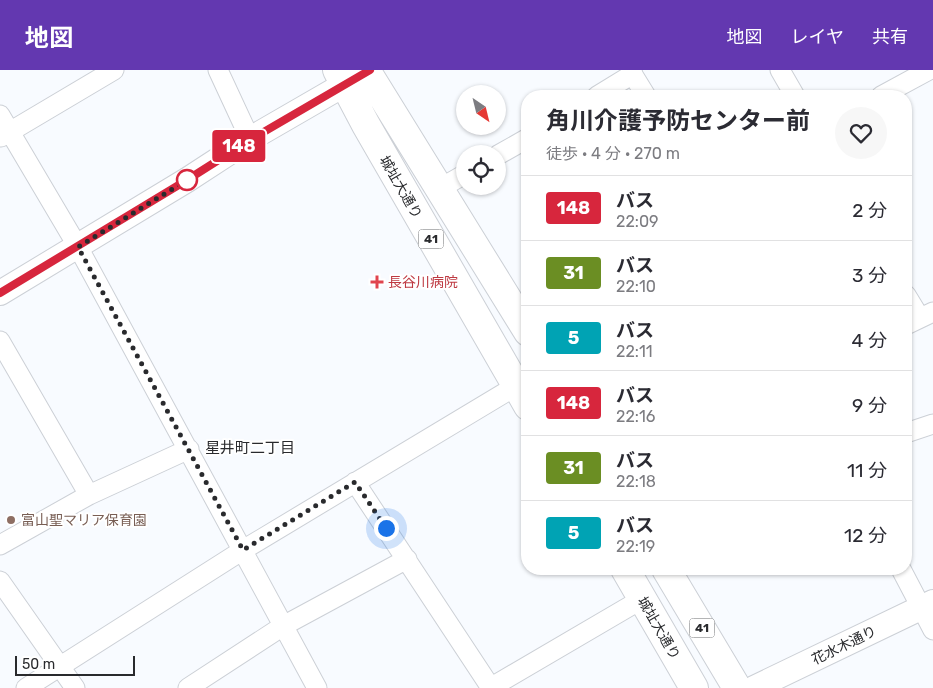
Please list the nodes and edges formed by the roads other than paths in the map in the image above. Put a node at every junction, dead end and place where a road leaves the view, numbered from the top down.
1 (114, 70) edge
2 (218, 70) edge
3 (780, 70) edge
4 (632, 72) edge
5 (357, 73) edge
6 (928, 75) edge
7 (606, 90) edge
8 (642, 90) edge
9 (792, 90) edge
10 (894, 90) edge
11 (0, 116) edge
12 (5, 134) edge
13 (250, 140) junction
14 (521, 142) edge
15 (506, 150) edge
16 (456, 179) edge
17 (439, 189) junction
18 (78, 247) junction
19 (0, 293) edge
20 (912, 305) edge
21 (521, 316) edge
22 (920, 318) edge
23 (0, 341) edge
24 (521, 394) edge
25 (521, 397) edge
26 (933, 424) edge
27 (912, 431) edge
28 (189, 449) junction
29 (355, 482) junction
30 (90, 495) junction
31 (0, 545) edge
32 (243, 550) junction
33 (407, 559) junction
34 (628, 575) edge
35 (670, 575) edge
36 (905, 575) edge
37 (0, 581) edge
38 (642, 599) junction
39 (927, 605) edge
40 (283, 626) junction
41 (933, 630) edge
42 (60, 665) junction
43 (26, 688) edge
44 (75, 688) edge
45 (188, 688) edge
46 (317, 688) edge
47 (490, 688) edge
48 (694, 688) edge
49 (737, 688) edge
50 (754, 688) edge

1 - 12 street
2 - 13 street
3 - 9 street
4 - 7 street
4 - 8 street
5 - 13 street
5 - 17 highway, 41
5 - 24 highway, 城址大通り / 41
6 - 10 street
11 - 12 street
12 - 18 street
13 - 18 street
14 - 15 street
16 - 17 street
17 - 21 highway, 41
18 - 19 street
18 - 28 street
20 - 22 street
23 - 30 street
25 - 29 street
26 - 27 street
28 - 30 street
28 - 32 street
29 - 32 street
29 - 33 street
30 - 31 street
32 - 40 street
32 - 42 street
33 - 40 street
33 - 47 street
34 - 38 highway, 城址大通り
35 - 49 highway, 41
36 - 39 street
37 - 42 street
38 - 47 street
38 - 48 highway, 城址大通り
39 - 41 street
39 - 50 street, 花水木通り
40 - 45 street
40 - 46 street
42 - 43 street
42 - 44 street

